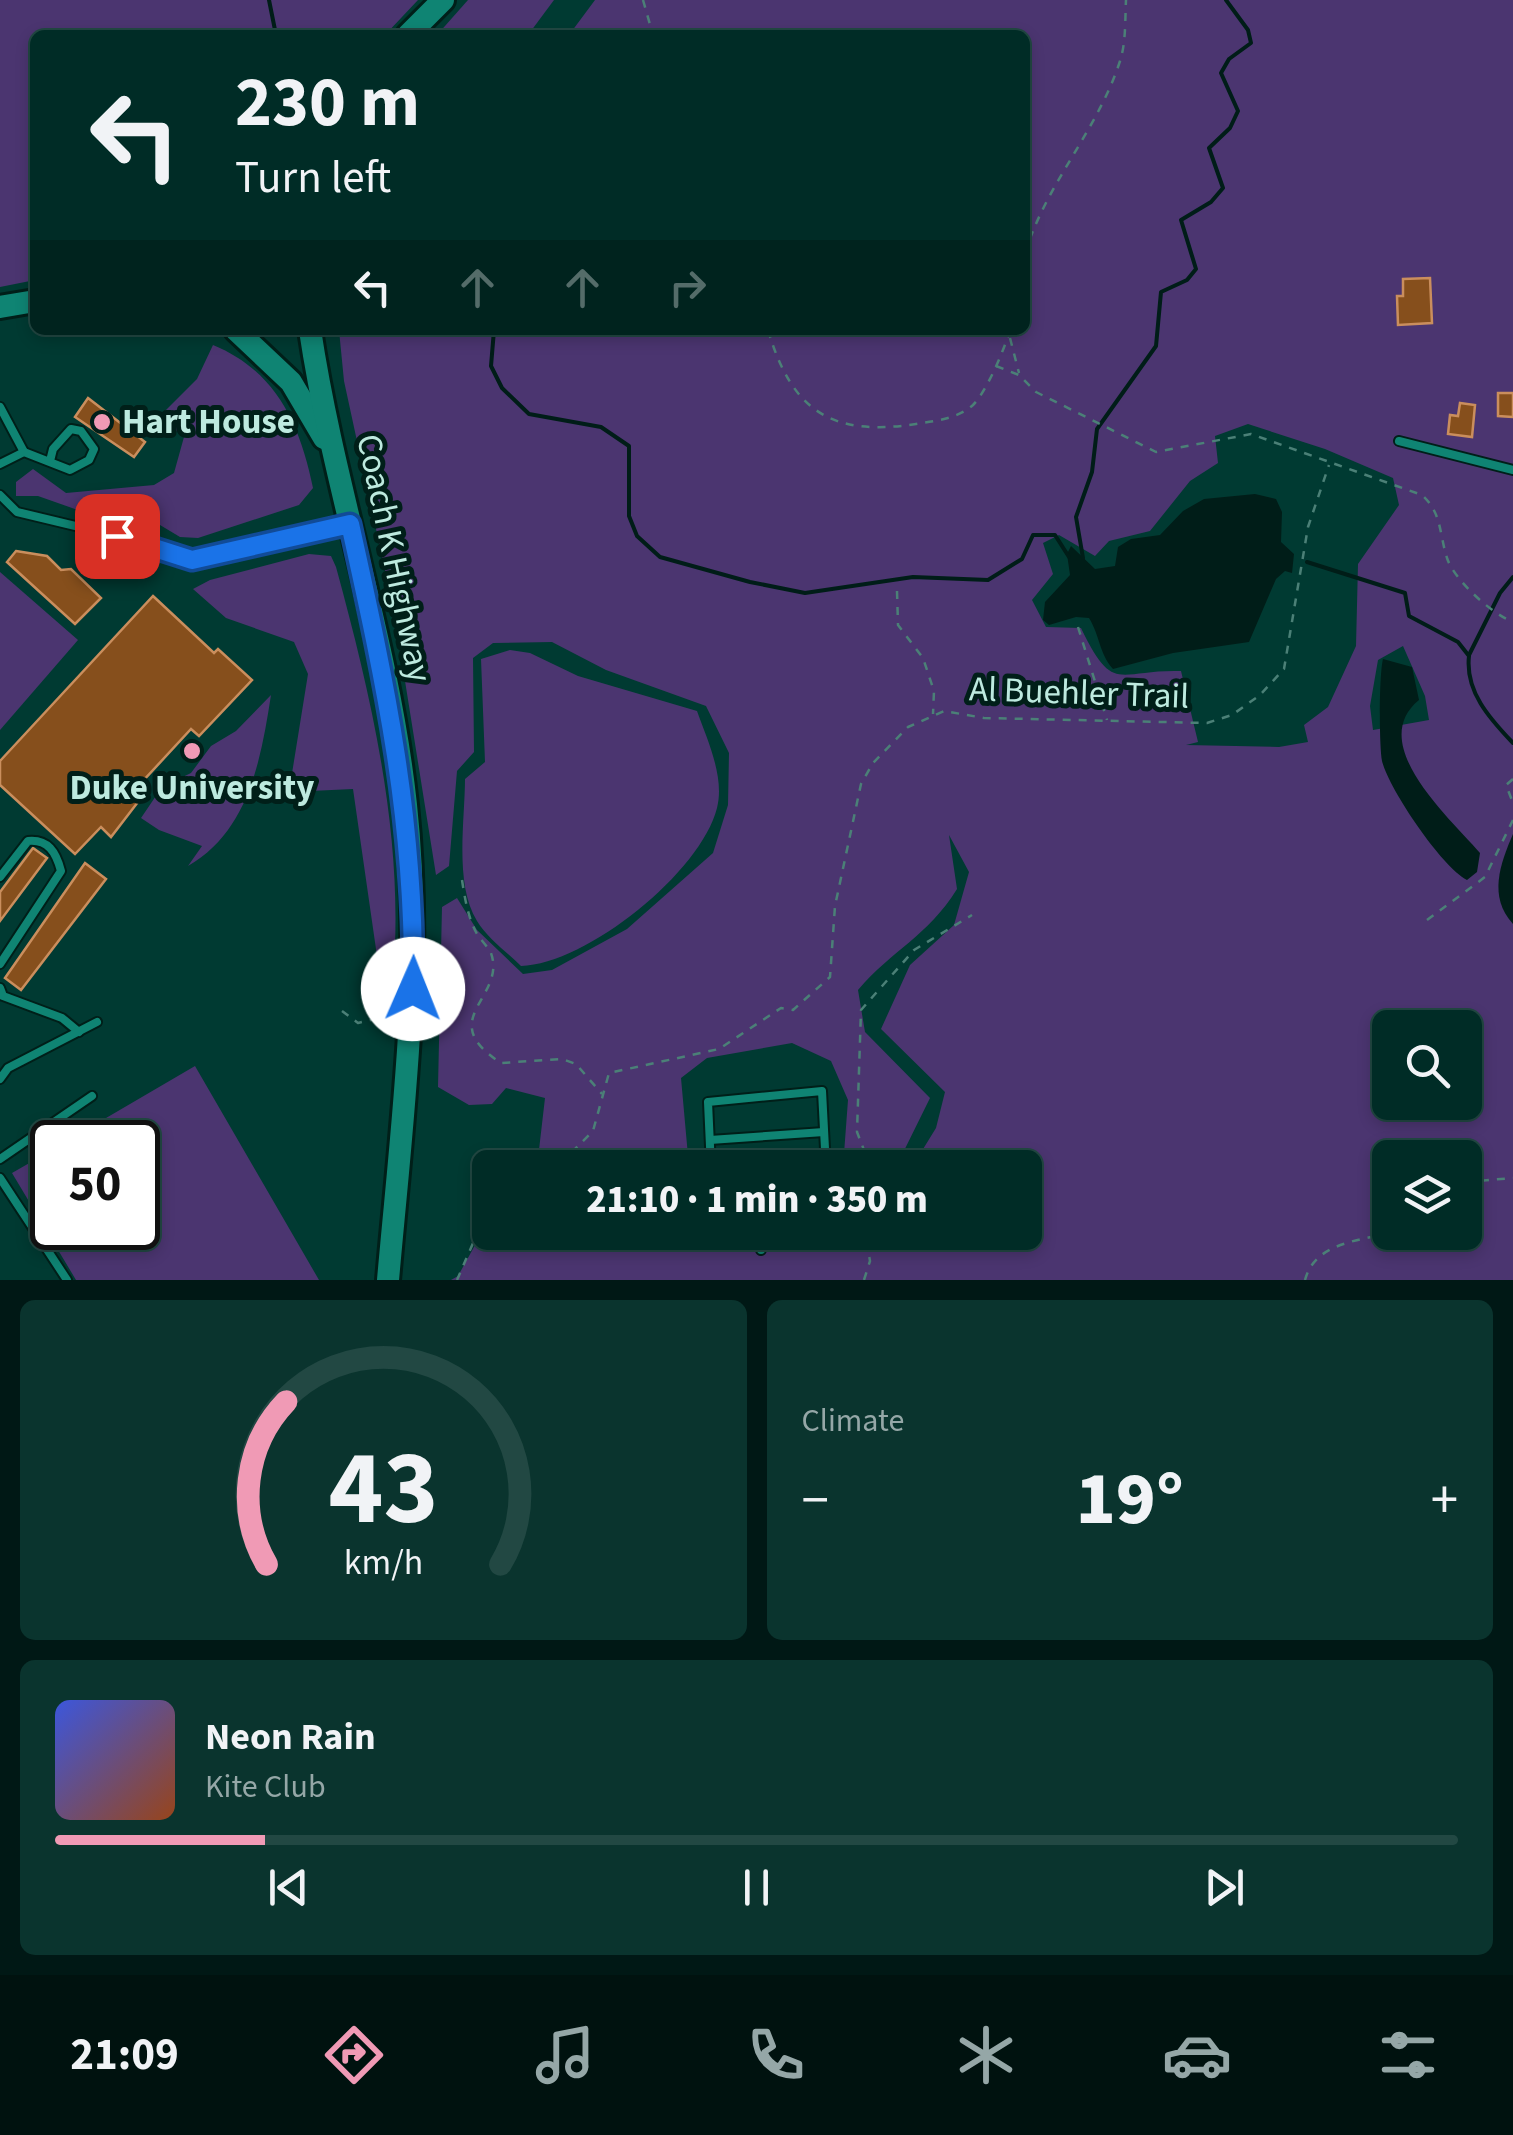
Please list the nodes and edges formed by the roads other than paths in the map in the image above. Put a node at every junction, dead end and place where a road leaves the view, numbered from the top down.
1 (443, 0) edge
2 (413, 30) edge
3 (30, 302) edge
4 (0, 307) edge
5 (241, 335) edge
6 (311, 335) edge
7 (0, 407) edge
8 (1399, 442) dead end
9 (24, 452) junction
10 (336, 458) junction
11 (50, 462) junction
12 (0, 464) edge
13 (1513, 470) edge
14 (0, 495) edge
15 (350, 524) junction
16 (0, 876) edge
17 (1, 957) edge
18 (0, 988) edge
19 (97, 1022) dead end
20 (79, 1032) junction
21 (0, 1079) edge
22 (92, 1096) dead end
23 (824, 1132) junction
24 (710, 1140) junction
25 (711, 1150) edge
26 (825, 1150) edge
27 (0, 1159) edge
28 (0, 1178) edge
29 (66, 1280) edge
30 (388, 1280) edge

1 - 2 main road
3 - 4 main road
5 - 10 main road
6 - 10 main road, Coach K Highway
7 - 9 lane
8 - 13 lane
9 - 11 lane
9 - 12 lane
10 - 15 main road, Coach K Highway
11 - 11 lane
14 - 15 lane
15 - 30 main road, Coach K Highway
16 - 17 lane
18 - 20 lane
19 - 20 lane
20 - 21 lane
22 - 27 lane
23 - 24 lane
23 - 24 lane
23 - 26 lane
24 - 25 lane
28 - 29 lane

